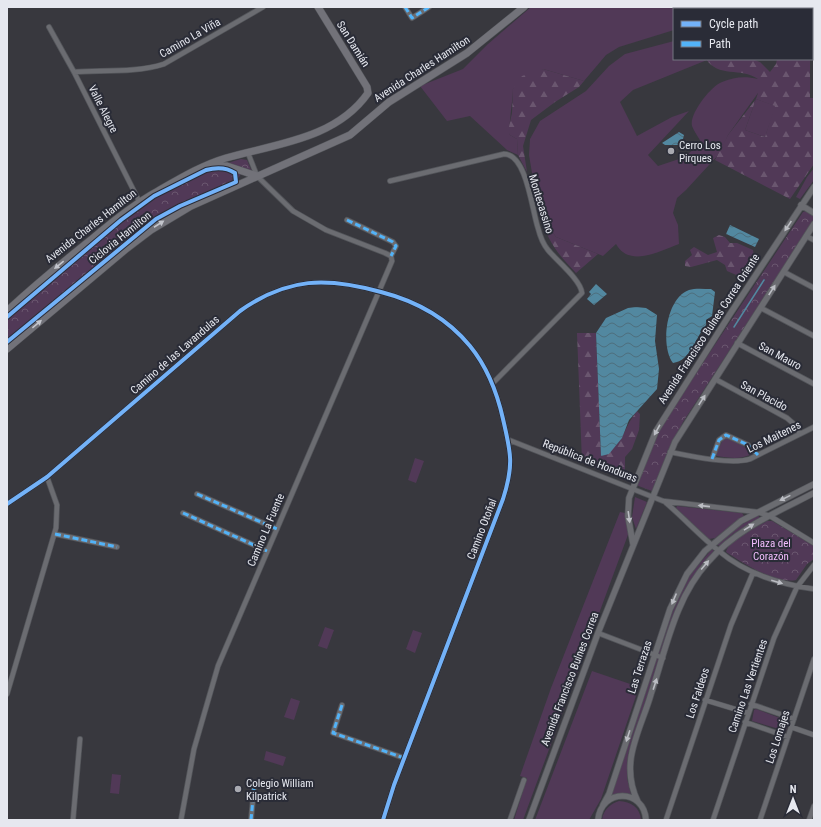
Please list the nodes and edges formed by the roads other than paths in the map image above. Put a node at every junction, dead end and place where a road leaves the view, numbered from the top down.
1 (263, 7) edge
2 (318, 7) edge
3 (405, 7) edge
4 (429, 7) edge
5 (524, 7) edge
6 (49, 27) dead end
7 (74, 72) junction
8 (368, 93) joint
9 (248, 153) junction
10 (207, 166) junction
11 (244, 173) junction
12 (258, 176) junction
13 (390, 181) dead end
14 (237, 185) junction
15 (814, 187) edge
16 (139, 201) junction
17 (801, 206) junction
18 (814, 213) edge
19 (347, 220) dead end
20 (814, 224) edge
21 (806, 236) junction
22 (814, 240) edge
23 (391, 256) junction
24 (784, 272) junction
25 (814, 288) edge
26 (379, 291) junction
27 (761, 308) junction
28 (7, 311) edge
29 (814, 336) edge
30 (737, 343) junction
31 (7, 349) edge
32 (715, 379) junction
33 (492, 383) junction
34 (814, 384) edge
35 (814, 427) edge
36 (800, 434) junction
37 (509, 440) junction
38 (670, 452) junction
39 (758, 455) junction
40 (712, 459) junction
41 (47, 477) junction
42 (814, 484) edge
43 (631, 488) junction
44 (814, 493) edge
45 (197, 494) dead end
46 (653, 497) junction
47 (663, 501) junction
48 (7, 504) edge
49 (757, 512) junction
50 (182, 513) dead end
51 (770, 516) junction
52 (277, 529) junction
53 (55, 534) junction
54 (814, 543) edge
55 (712, 544) junction
56 (633, 546) junction
57 (117, 547) dead end
58 (267, 551) junction
59 (718, 551) junction
60 (814, 565) edge
61 (753, 573) junction
62 (682, 582) junction
63 (690, 586) junction
64 (797, 587) junction
65 (814, 590) edge
66 (598, 633) junction
67 (655, 655) junction
68 (663, 658) junction
69 (814, 659) edge
70 (7, 694) edge
71 (706, 700) junction
72 (751, 704) junction
73 (342, 705) dead end
74 (748, 713) junction
75 (794, 719) junction
76 (745, 722) junction
77 (633, 723) junction
78 (641, 726) junction
79 (791, 727) junction
80 (814, 735) edge
81 (788, 737) junction
82 (80, 739) dead end
83 (404, 758) junction
84 (524, 780) dead end
85 (254, 788) dead end
86 (638, 802) junction
87 (603, 805) junction
88 (814, 806) edge
89 (597, 819) edge
90 (647, 819) edge
91 (73, 820) edge
92 (181, 820) edge
93 (251, 820) edge
94 (383, 820) edge
95 (510, 820) edge
96 (528, 820) edge
97 (666, 820) edge
98 (713, 820) edge
99 (760, 820) edge
100 (809, 820) edge

1 - 7 street, Camino La Viña
2 - 8 main road, San Damián
3 - 4 street
5 - 12 main road, Avenida Charles Hamilton
6 - 7 street, Valle Alegre
7 - 16 street, Valle Alegre
8 - 9 main road, Avenida Charles Hamilton
9 - 10 main road, Avenida Charles Hamilton
9 - 12 street
10 - 11 main road
10 - 16 main road, Avenida Charles Hamilton
11 - 12 main road
11 - 14 main road
12 - 14 main road, Avenida Charles Hamilton
12 - 23 street
13 - 33 street, Montecassino
31 -> 14 main road, Avenida Charles Hamilton
15 - 17 street, Avenida Francisco Bulnes Correa Oriente
16 -> 28 main road, Avenida Charles Hamilton
17 - 18 street
17 -> 43 street, Avenida Francisco Bulnes Correa Oriente
19 - 23 street, Camino La Fuente
20 - 21 street
21 - 22 street
21 - 24 street
23 - 26 street, Camino La Fuente
24 - 25 street
27 -> 24 street
26 - 33 street, Camino Otoñal
26 - 41 street, Camino de las Lavandulas
26 - 52 street, Camino La Fuente
27 - 29 street
27 - 30 street
30 - 32 street
30 - 34 street, San Mauro
32 - 36 street, San Placido
38 -> 32 street
33 - 37 street, Camino Otoñal
35 - 36 street, Los Maitenes
36 - 39 street, Los Maitenes
37 - 43 street, República de Honduras
37 - 83 street, Camino Otoñal
38 - 40 street, Los Maitenes
38 - 46 street
39 - 40 street, Los Maitenes
39 - 40 street
41 - 48 street, Camino de las Lavandulas
41 - 53 street
42 -> 49 street
43 - 46 street, República de Honduras
43 -> 56 street, Avenida Francisco Bulnes Correa
44 - 51 street
45 - 52 street
46 - 47 street, República de Honduras
46 - 56 street, Avenida Francisco Bulnes Correa
49 -> 47 street, República de Honduras
47 - 55 street, República de Honduras
49 - 51 street, República de Honduras
49 - 55 street
50 - 58 street
51 - 54 street, República de Honduras
59 -> 51 street
52 - 58 street, Camino La Fuente
53 - 57 street
53 - 70 street
55 - 59 street, República de Honduras
55 - 62 street, Las Terrazas
56 - 66 street, Avenida Francisco Bulnes Correa
58 - 92 street, Camino La Fuente
59 - 61 street, República de Honduras
63 -> 59 street, Las Terrazas
60 - 64 street, Camino Las Vertientes
61 -> 64 street, República de Honduras
61 - 71 street, Los Faldeos
62 - 63 street
62 -> 67 street, Las Terrazas
63 - 68 street, Las Terrazas
64 - 65 street, República de Honduras
64 - 72 street, Camino Las Vertientes
66 - 67 street
66 - 96 street, Avenida Francisco Bulnes Correa
67 - 68 street
67 - 77 street, Las Terrazas
78 -> 68 street, Las Terrazas
69 - 75 street, Los Lomajes
71 - 74 street
71 - 97 street, Los Faldeos
72 - 74 street, Camino Las Vertientes
72 - 75 street
73 - 83 street
74 - 76 street, Camino Las Vertientes
75 - 79 street, Los Lomajes
76 - 81 street
76 - 98 street, Camino Las Vertientes
77 - 78 street
77 -> 87 street, Las Terrazas
78 - 86 street, Las Terrazas
79 - 80 street
79 - 81 street, Los Lomajes
81 - 99 street, Los Lomajes
82 - 91 street
83 - 94 street, Camino Otoñal
84 - 95 street
85 - 93 street
86 - 87 street
86 - 90 street, Las Terrazas
87 - 89 street, Las Terrazas
88 - 100 street

